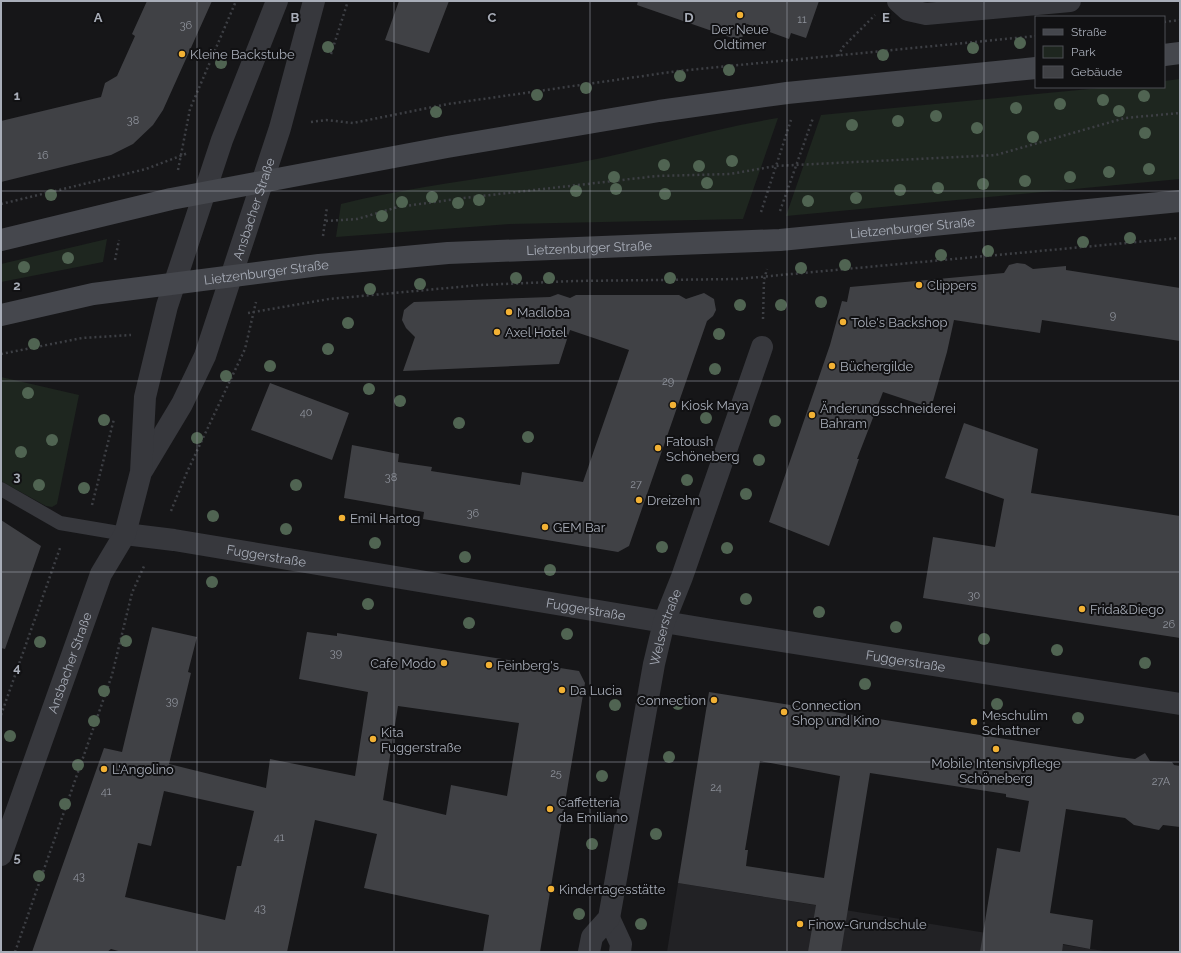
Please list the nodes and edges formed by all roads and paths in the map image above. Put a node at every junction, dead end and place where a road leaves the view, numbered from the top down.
1 (236, 1) edge
2 (277, 1) edge
3 (314, 1) edge
4 (348, 1) edge
5 (898, 1) edge
6 (1070, 1) edge
7 (879, 11) dead end
8 (1180, 20) edge
9 (1165, 22) edge
10 (1035, 36) edge
11 (840, 52) dead end
12 (1180, 53) edge
13 (1165, 55) edge
14 (329, 60) dead end
15 (1035, 68) edge
16 (190, 109) dead end
17 (1180, 113) edge
18 (814, 115) dead end
19 (792, 117) dead end
20 (353, 123) dead end
21 (222, 140) junction
22 (797, 165) junction
23 (776, 166) junction
24 (262, 182) junction
25 (206, 193) junction
26 (1180, 201) edge
27 (1, 204) edge
28 (327, 207) dead end
29 (778, 217) dead end
30 (759, 218) dead end
31 (326, 221) junction
32 (120, 236) dead end
33 (1180, 238) edge
34 (323, 239) dead end
35 (1, 240) edge
36 (115, 260) dead end
37 (263, 273) junction
38 (229, 277) junction
39 (764, 280) dead end
40 (175, 284) junction
41 (329, 299) dead end
42 (1, 315) edge
43 (82, 338) dead end
44 (762, 347) joint
45 (1, 354) edge
46 (141, 472) junction
47 (187, 472) dead end
48 (1, 489) edge
49 (125, 534) junction
50 (132, 593) dead end
51 (664, 622) junction
52 (1180, 704) edge
53 (1, 856) edge
54 (609, 918) junction
55 (15, 952) edge
56 (589, 952) edge
57 (620, 952) edge

1 - 16 path
2 - 21 street, Ansbacher Straße
3 - 24 street, Ansbacher Straße
4 - 14 path
5 - 6 street
7 - 11 path
8 - 9 path
10 - 20 path
12 - 13 main road
15 - 24 main road
17 - 22 path
18 - 22 path
19 - 23 path
21 - 25 street, Ansbacher Straße
21 - 27 path
22 - 23 path
22 - 29 path
23 - 30 path
23 - 31 path
24 - 25 main road
24 - 38 street, Ansbacher Straße
25 - 35 main road
25 - 40 street, Ansbacher Straße
26 - 37 main road, Lietzenburger Straße
28 - 31 path
31 - 34 path
32 - 36 path
33 - 41 path
37 - 38 main road, Lietzenburger Straße
37 - 47 path
38 - 40 main road, Lietzenburger Straße
38 - 46 street, Ansbacher Straße
39 - 44 path
40 - 42 main road, Lietzenburger Straße
40 - 46 street, Ansbacher Straße
43 - 45 path
44 - 51 street, Welserstraße
46 - 49 street, Ansbacher Straße
48 - 49 lane, Fuggerstraße
49 - 51 street, Fuggerstraße
49 - 53 street, Ansbacher Straße
50 - 55 path
51 - 52 street, Fuggerstraße
51 - 54 street, Welserstraße
54 - 56 street
54 - 57 street

